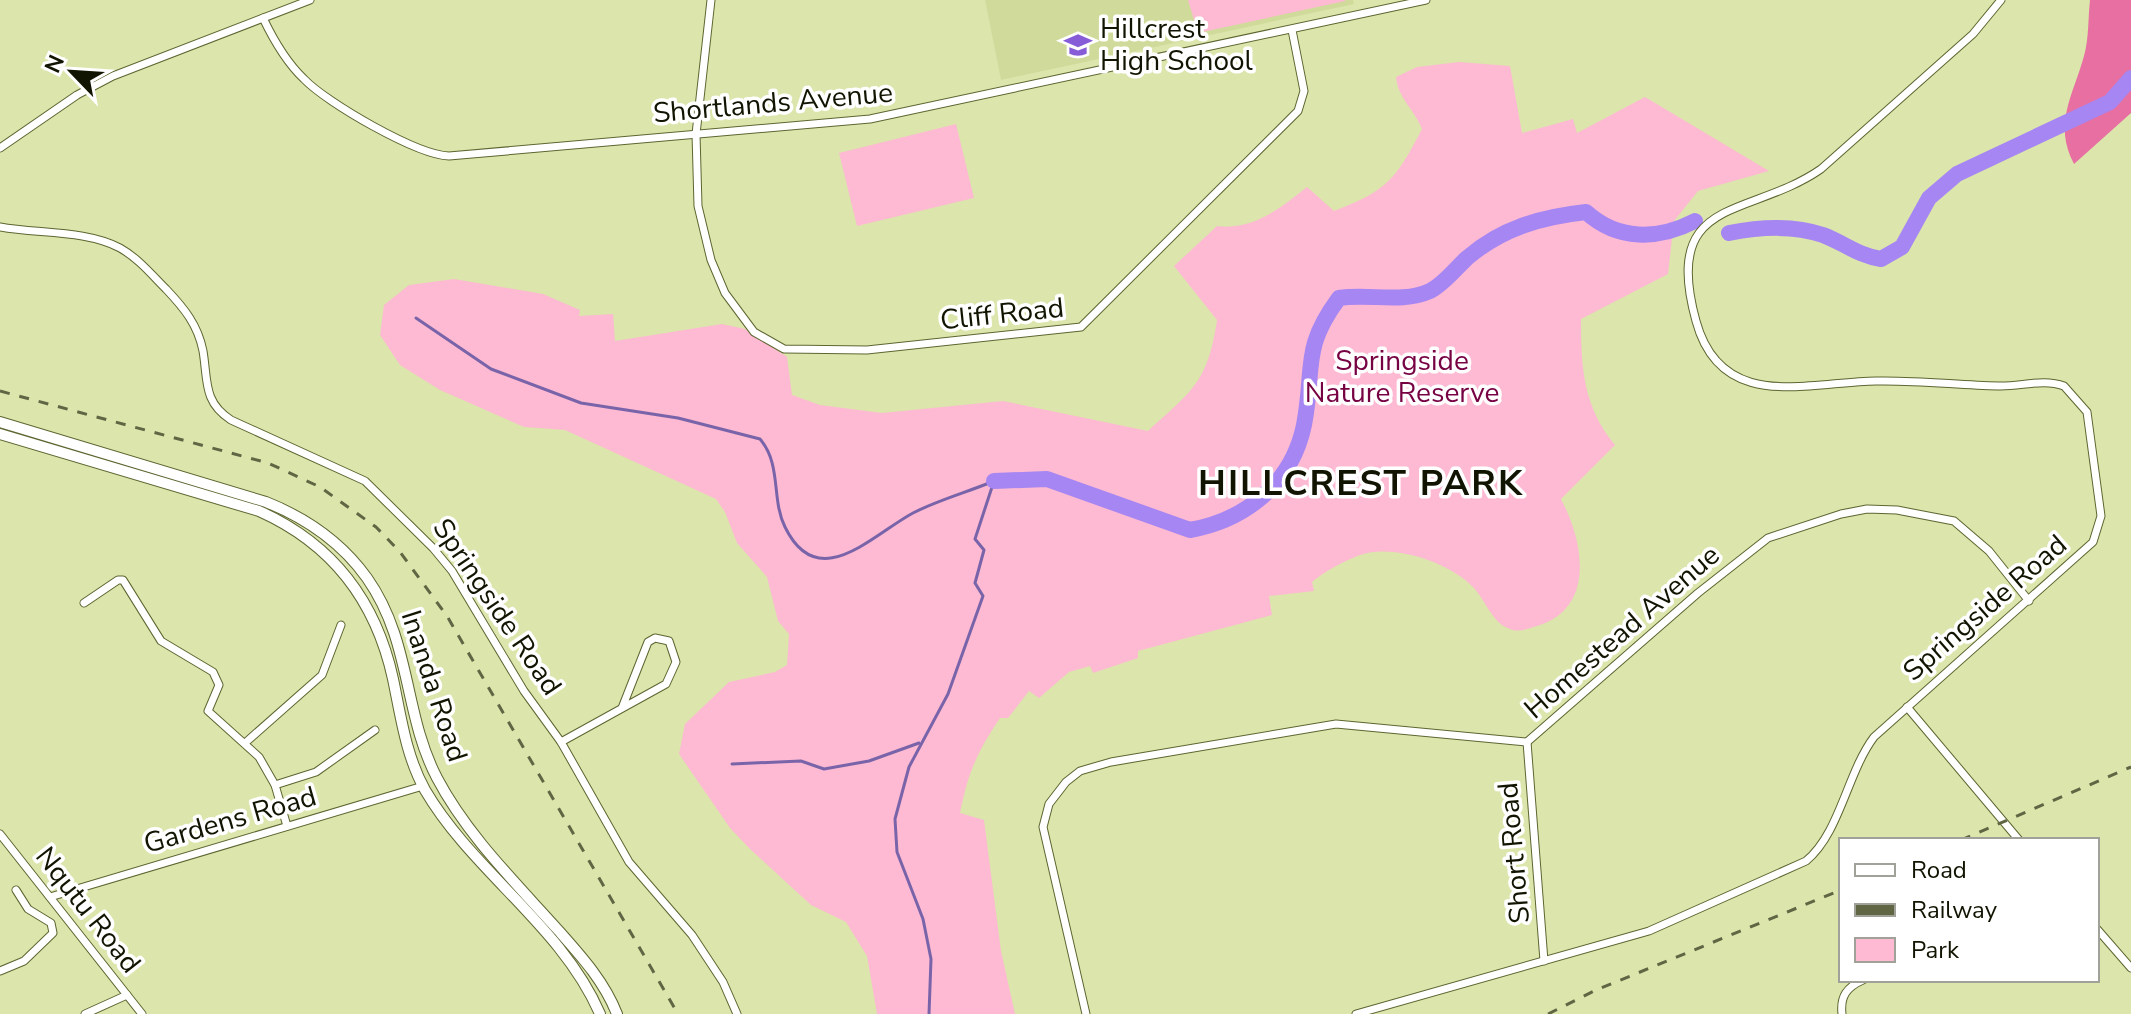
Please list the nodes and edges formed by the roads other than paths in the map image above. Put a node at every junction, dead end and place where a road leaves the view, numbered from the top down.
1 (310, 0) edge
2 (711, 0) edge
3 (1426, 0) edge
4 (2001, 0) edge
5 (263, 18) junction
6 (1292, 30) junction
7 (696, 134) junction
8 (0, 148) edge
9 (0, 227) edge
10 (0, 422) edge
11 (0, 434) edge
12 (2029, 601) junction
13 (84, 603) dead end
14 (341, 625) dead end
15 (1907, 707) junction
16 (622, 708) junction
17 (375, 730) dead end
18 (561, 742) junction
19 (1527, 742) junction
20 (245, 743) junction
21 (275, 785) junction
22 (423, 786) junction
23 (287, 826) junction
24 (0, 834) edge
25 (2017, 838) edge
26 (16, 890) dead end
27 (50, 897) junction
28 (66, 917) junction
29 (54, 922) junction
30 (2099, 931) edge
31 (1544, 961) junction
32 (2131, 968) edge
33 (0, 971) edge
34 (1858, 982) edge
35 (127, 995) junction
36 (85, 1014) edge
37 (142, 1014) edge
38 (600, 1014) edge
39 (617, 1014) edge
40 (737, 1014) edge
41 (1086, 1014) edge
42 (1356, 1014) edge
43 (1842, 1014) edge

1 - 5 street
2 - 7 street, Cliff Road
3 - 6 street, Shortlands Avenue
4 - 12 street, Springside Road
5 - 7 street, Shortlands Avenue
5 - 8 street
6 - 7 street, Shortlands Avenue
6 - 7 street, Cliff Road
9 - 18 street, Springside Road
10 - 39 main road, Inanda Road
11 - 22 main road, Inanda Road
12 - 15 street, Springside Road
12 - 19 street, Homestead Avenue
13 - 20 street
14 - 20 street
15 - 25 street
15 - 31 street, Springside Road
16 - 16 street
16 - 18 street
17 - 21 street
18 - 40 street, Springside Road
19 - 31 street, Short Road
19 - 41 street, Homestead Avenue
20 - 21 street
21 - 23 street
22 - 23 street, Gardens Road
22 - 38 main road, Inanda Road
23 - 27 street, Gardens Road
24 - 27 street, Nqutu Road
26 - 29 street
27 - 28 street, Nqutu Road
28 - 29 street
28 - 35 street, Nqutu Road
29 - 33 street
30 - 32 street
31 - 42 street, Springside Road
34 - 43 street
35 - 36 street
35 - 37 street, Nqutu Road

